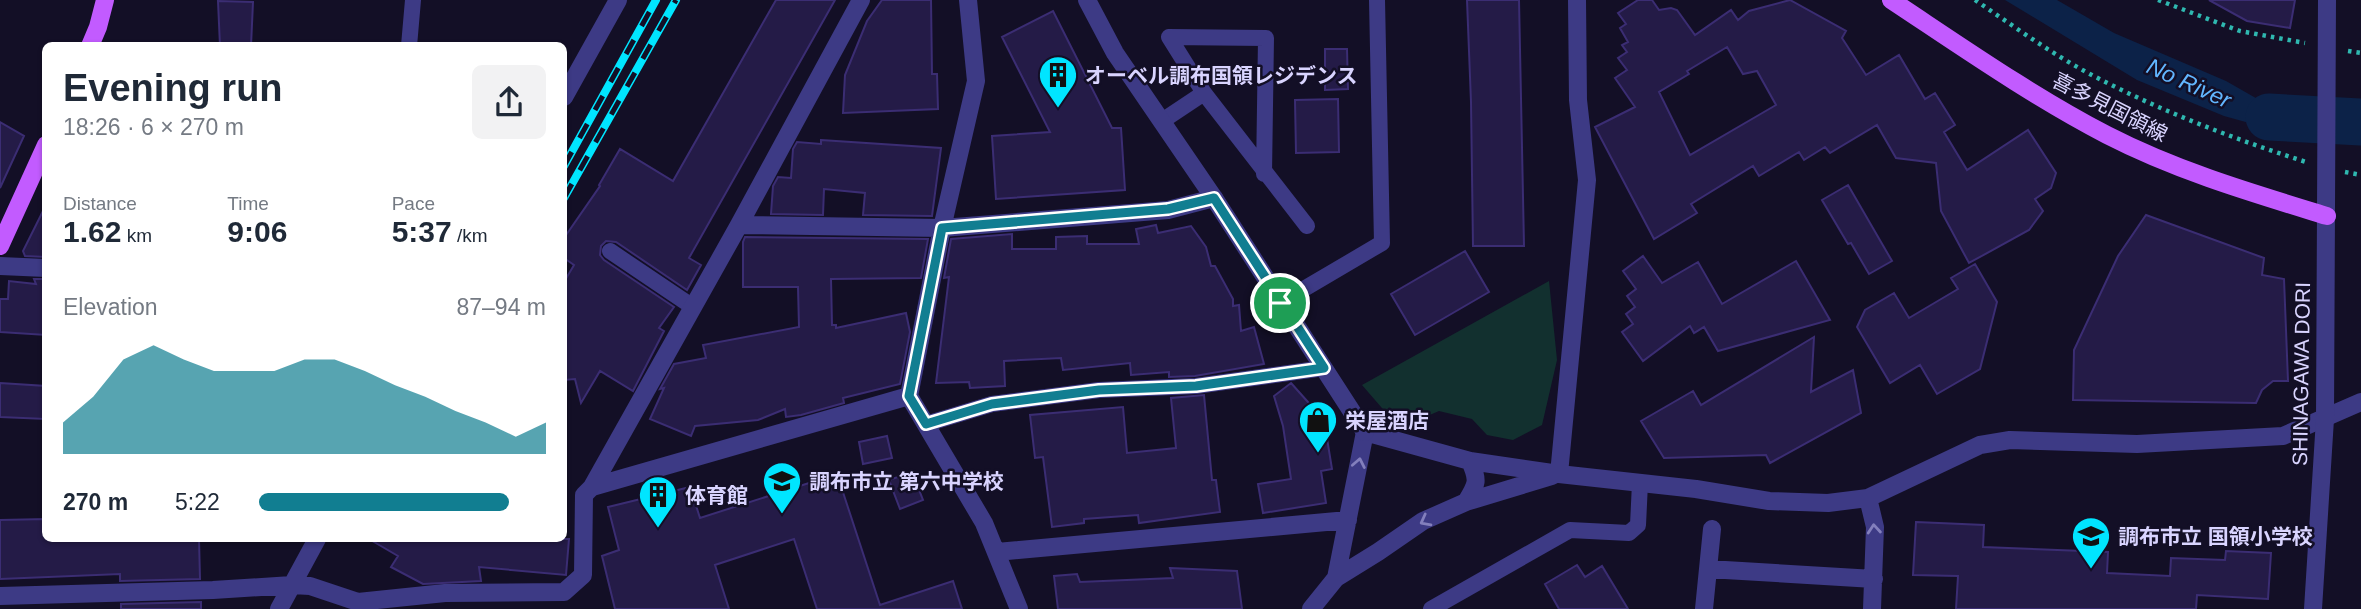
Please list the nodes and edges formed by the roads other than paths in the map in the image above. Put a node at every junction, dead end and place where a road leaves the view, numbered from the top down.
1 (105, 0) edge
2 (413, 0) edge
3 (618, 0) edge
4 (861, 0) edge
5 (968, 0) edge
6 (1087, 0) edge
7 (1377, 0) edge
8 (1577, 0) edge
9 (1891, 0) edge
10 (2327, 0) edge
11 (92, 42) edge
12 (409, 42) edge
13 (567, 92) edge
14 (1204, 93) junction
15 (1162, 121) junction
16 (42, 154) edge
17 (1264, 174) junction
18 (1214, 198) junction
19 (2327, 216) junction
20 (739, 225) junction
21 (1307, 226) dead end
22 (942, 228) junction
23 (0, 246) edge
24 (610, 251) dead end
25 (0, 266) edge
26 (42, 268) edge
27 (1280, 303) junction
28 (693, 307) junction
29 (1324, 368) junction
30 (909, 396) junction
31 (2361, 402) edge
32 (2325, 419) junction
33 (926, 424) junction
34 (1365, 432) junction
35 (1470, 461) junction
36 (1559, 474) junction
37 (1640, 483) junction
38 (592, 487) junction
39 (1868, 498) junction
40 (1466, 502) junction
41 (1347, 525) junction
42 (1712, 529) dead end
43 (315, 542) edge
44 (997, 552) junction
45 (1378, 552) junction
46 (1708, 569) junction
47 (1336, 578) junction
48 (1874, 579) junction
49 (292, 585) junction
50 (0, 596) edge
51 (493, 601) edge
52 (358, 605) edge
53 (279, 609) edge
54 (1019, 609) edge
55 (1311, 609) edge
56 (1431, 609) edge
57 (1704, 609) edge
58 (1872, 609) edge
59 (2313, 609) edge

1 - 11 main road
2 - 12 lane
3 - 13 street
4 - 20 street
5 - 22 street
6 - 15 street
7 - 27 lane
8 - 36 street
9 - 19 main road, 喜多見国領線
10 - 19 street, SHINAGAWA DORI
14 - 15 lane
14 - 17 lane
14 - 17 lane
15 - 18 street
16 - 23 main road
17 - 21 lane
18 - 22 street
18 - 27 street
19 - 32 street, SHINAGAWA DORI
20 - 22 street
20 - 28 street
22 - 30 street
24 - 28 lane
25 - 26 street
27 - 29 street
28 - 38 street
29 - 33 lane
29 - 34 street
30 - 33 street
30 - 38 street
31 - 32 street
32 - 39 street
32 - 59 street, SHINAGAWA DORI
33 - 44 street
34 - 35 street
41 -> 34 street
35 - 36 street
35 - 40 street
36 - 37 street
36 - 40 street
37 - 39 street
37 - 56 lane
38 - 51 street
48 -> 39 street
40 -> 45 street
41 - 44 street
41 - 45 street
41 - 47 street
42 - 46 street
43 - 49 street
44 - 54 street
45 - 47 street
46 - 48 street
46 - 57 street
47 - 55 street
48 - 58 street
49 - 50 street
49 - 52 street
49 - 53 street
51 - 52 street

